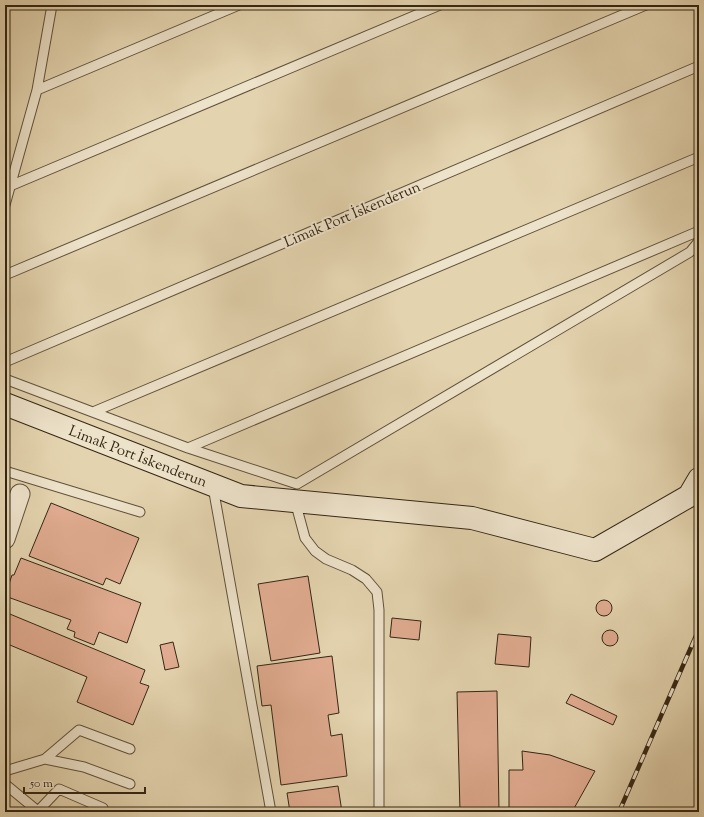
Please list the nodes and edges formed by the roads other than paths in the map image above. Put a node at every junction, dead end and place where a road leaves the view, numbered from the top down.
1 (52, 5) edge
2 (239, 5) edge
3 (440, 5) edge
4 (646, 5) edge
5 (699, 66) edge
6 (37, 90) junction
7 (699, 157) edge
8 (10, 186) junction
9 (5, 205) edge
10 (699, 231) edge
11 (699, 241) edge
12 (5, 275) edge
13 (5, 362) edge
14 (5, 379) edge
15 (5, 404) edge
16 (93, 412) junction
17 (188, 448) junction
18 (5, 471) edge
19 (699, 479) edge
20 (23, 485) junction
21 (213, 485) junction
22 (295, 501) junction
23 (140, 512) dead end
24 (5, 539) edge
25 (130, 749) dead end
26 (45, 759) junction
27 (5, 771) edge
28 (5, 784) edge
29 (130, 784) dead end
30 (103, 808) dead end
31 (39, 812) edge
32 (271, 812) edge
33 (379, 812) edge

1 - 6 lane
2 - 6 lane
3 - 8 lane
4 - 12 lane
5 - 13 lane, Limak Port İskenderun
6 - 8 lane
7 - 16 lane, Limak Port İskenderun
8 - 9 lane
10 - 17 lane, Limak Port İskenderun
11 - 17 lane, Limak Port İskenderun
14 - 16 lane, Limak Port İskenderun
15 - 21 street, Limak Port İskenderun
16 - 17 lane, Limak Port İskenderun
18 - 20 lane
19 - 22 street, Limak Port İskenderun
20 - 23 lane
20 - 24 street
21 - 22 street, Limak Port İskenderun
21 - 32 lane
22 - 33 lane
25 - 26 lane
26 - 27 lane
26 - 29 lane
28 - 31 lane
30 - 31 lane

